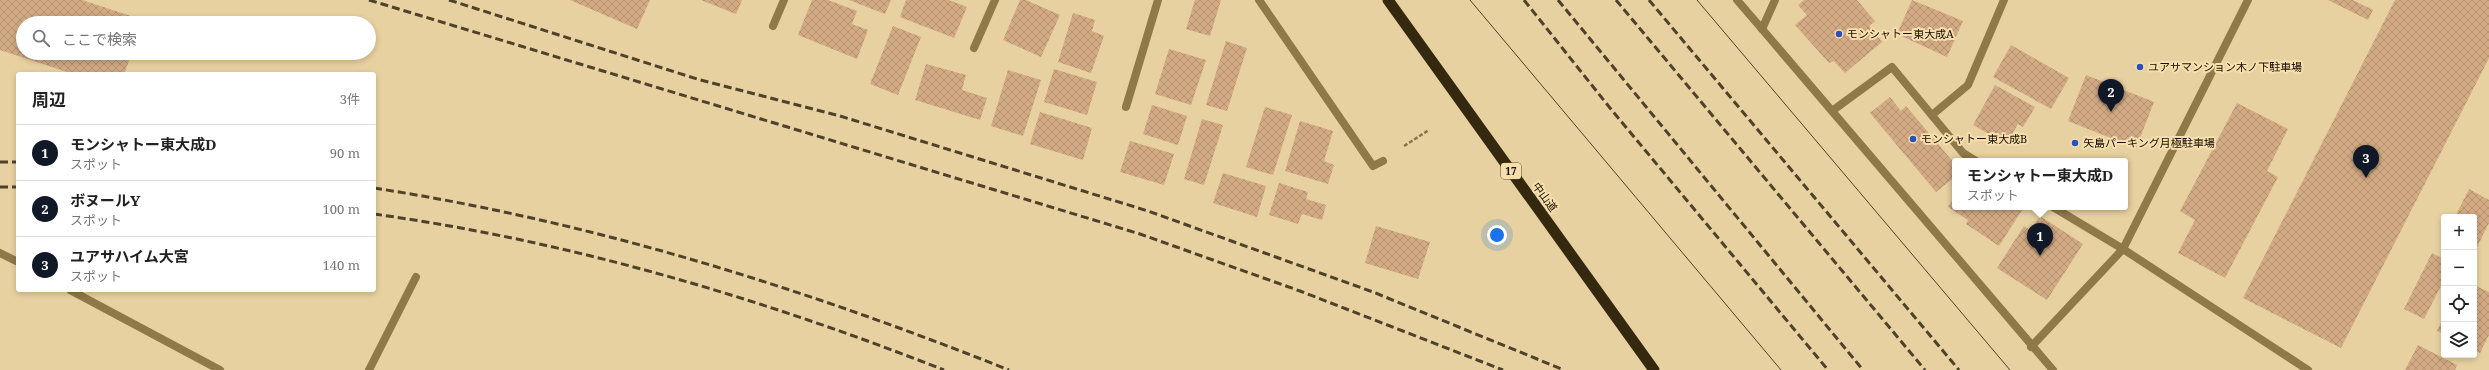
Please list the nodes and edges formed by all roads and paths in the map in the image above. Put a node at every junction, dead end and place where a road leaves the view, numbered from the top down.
1 (784, 0) edge
2 (995, 0) edge
3 (1158, 0) edge
4 (1259, 0) edge
5 (1388, 0) edge
6 (1737, 0) edge
7 (1776, 0) edge
8 (2004, 0) edge
9 (2248, 0) edge
10 (773, 26) dead end
11 (1762, 29) junction
12 (974, 48) dead end
13 (1126, 108) dead end
14 (1832, 111) junction
15 (1932, 115) junction
16 (1429, 130) dead end
17 (1971, 158) edge
18 (1383, 161) joint
19 (2058, 210) edge
20 (2123, 249) junction
21 (0, 253) edge
22 (16, 261) edge
23 (416, 277) dead end
24 (74, 292) edge
25 (2032, 347) junction
26 (220, 370) edge
27 (369, 370) edge
28 (1654, 370) edge
29 (2053, 370) edge
30 (2308, 370) edge

1 - 10 street
2 - 12 street
3 - 13 street
4 - 18 street
5 - 28 highway, 中山道 / 17
6 - 11 street
7 - 11 street
8 - 15 street
9 - 20 street
11 - 14 street
14 - 15 street
14 - 25 street
15 - 17 street
16 - 18 path
19 - 20 street
20 - 25 street
20 - 30 street
21 - 22 street
23 - 27 street
24 - 26 street
25 - 29 street

